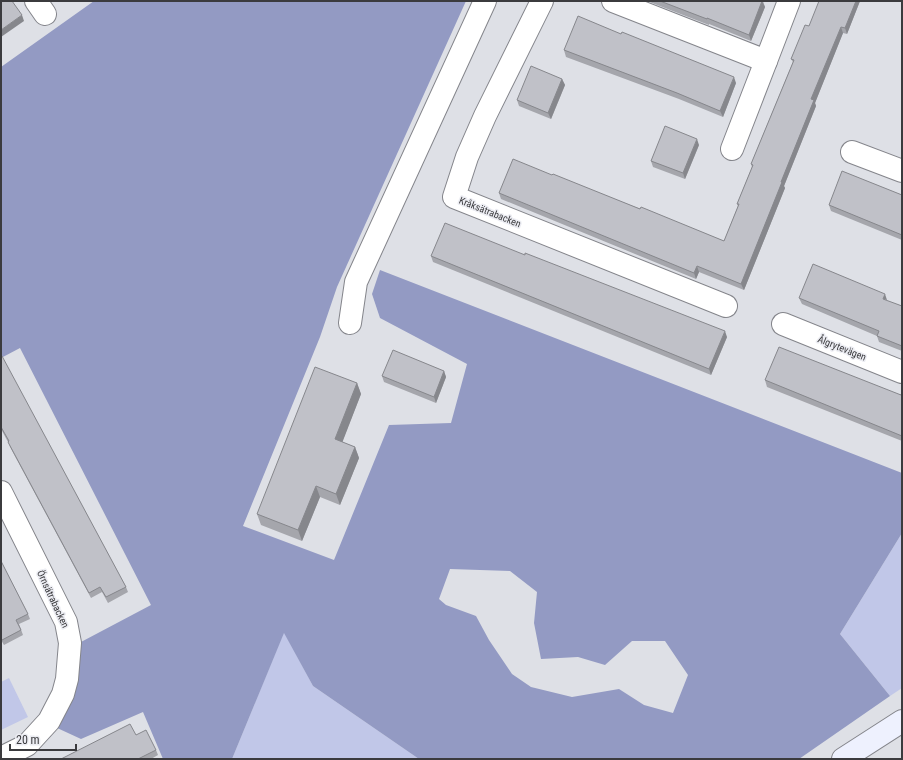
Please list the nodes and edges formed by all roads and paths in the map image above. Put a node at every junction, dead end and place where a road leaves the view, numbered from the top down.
1 (485, 1) edge
2 (542, 1) edge
3 (613, 1) edge
4 (789, 1) edge
5 (766, 61) junction
6 (732, 149) dead end
7 (852, 152) dead end
8 (902, 171) edge
9 (726, 306) dead end
10 (350, 323) dead end
11 (783, 324) dead end
12 (902, 372) edge
13 (1, 492) edge
14 (902, 721) edge
15 (1, 758) edge
16 (843, 759) edge

1 - 10 street
2 - 9 street, Kråksätrabacken
3 - 5 street
4 - 5 street
5 - 6 street
7 - 8 street
11 - 12 street, Ålgrytevägen
13 - 15 street, Örnsätrabacken
14 - 16 street

